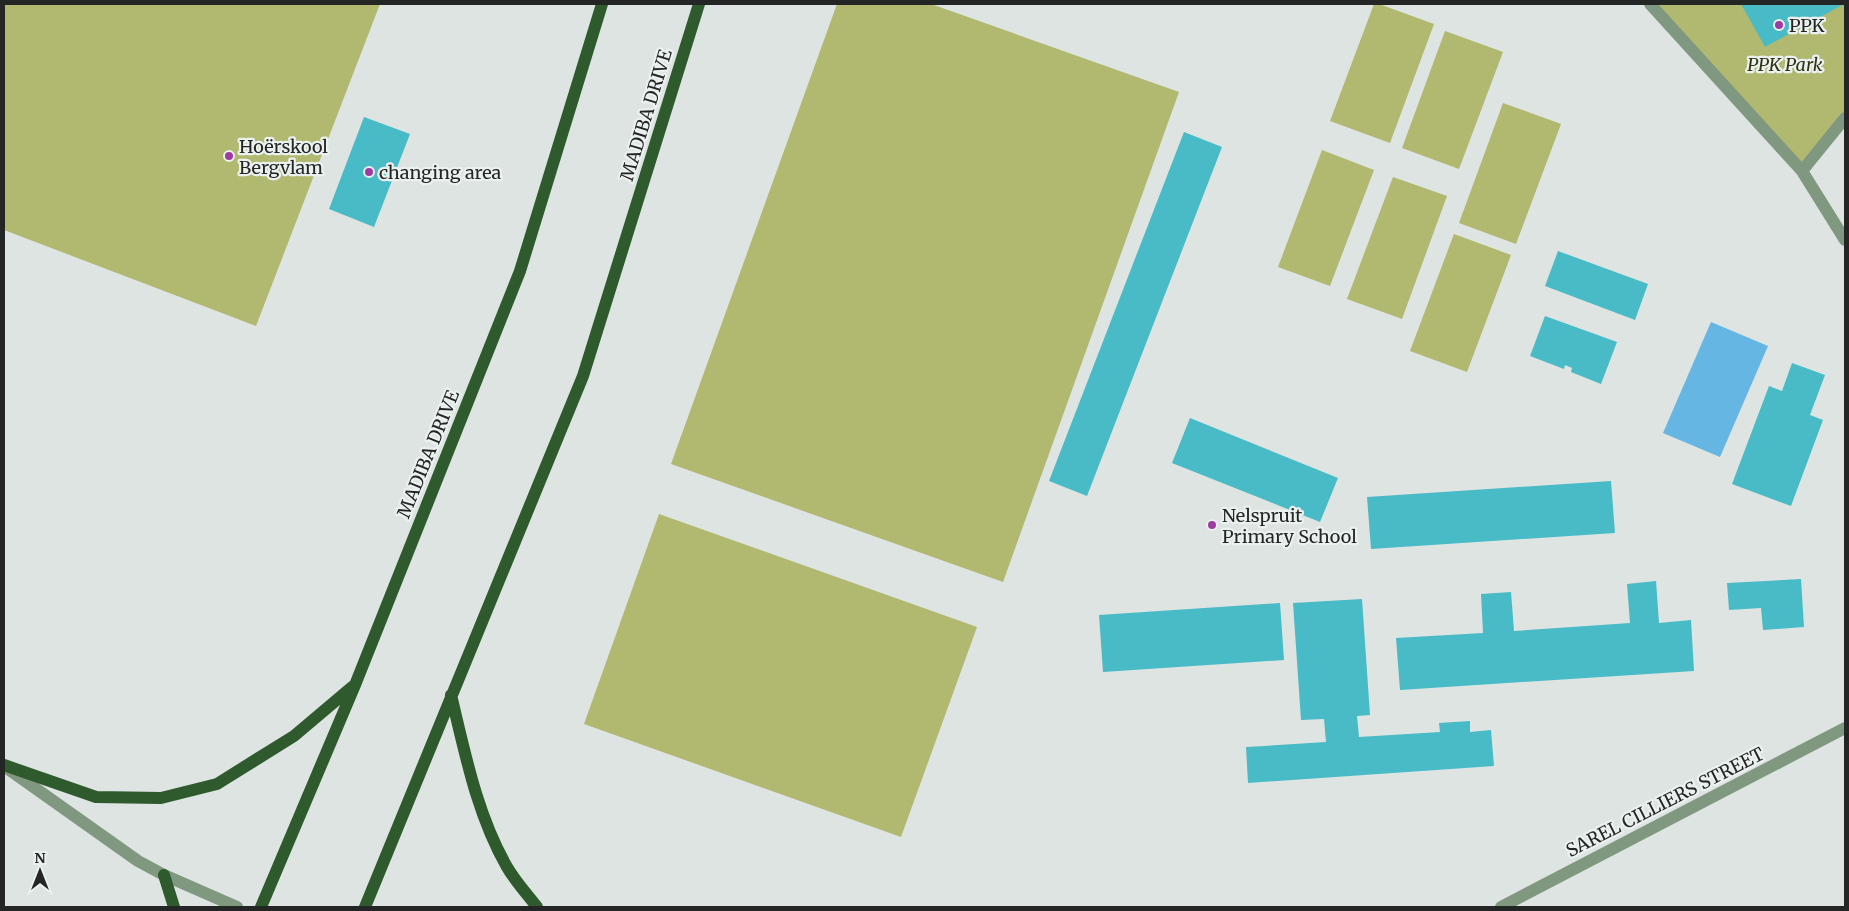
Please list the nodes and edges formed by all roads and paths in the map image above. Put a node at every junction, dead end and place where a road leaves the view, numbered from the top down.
1 (602, 4) edge
2 (699, 4) edge
3 (1650, 4) edge
4 (1845, 118) edge
5 (1802, 171) junction
6 (1845, 240) edge
7 (355, 685) junction
8 (451, 695) junction
9 (1845, 728) edge
10 (4, 766) edge
11 (164, 875) junction
12 (174, 907) edge
13 (237, 907) edge
14 (261, 907) edge
15 (364, 907) edge
16 (537, 907) edge
17 (1501, 907) edge

1 - 7 main road, MADIBA DRIVE
2 - 8 main road, MADIBA DRIVE
3 - 5 street
4 - 5 street
5 - 6 street
7 - 10 main road
7 - 14 main road, MADIBA DRIVE
8 - 15 main road, MADIBA DRIVE
8 - 16 main road
9 - 17 street, SAREL CILLIERS STREET
10 - 11 street
11 - 12 main road
11 - 13 street

